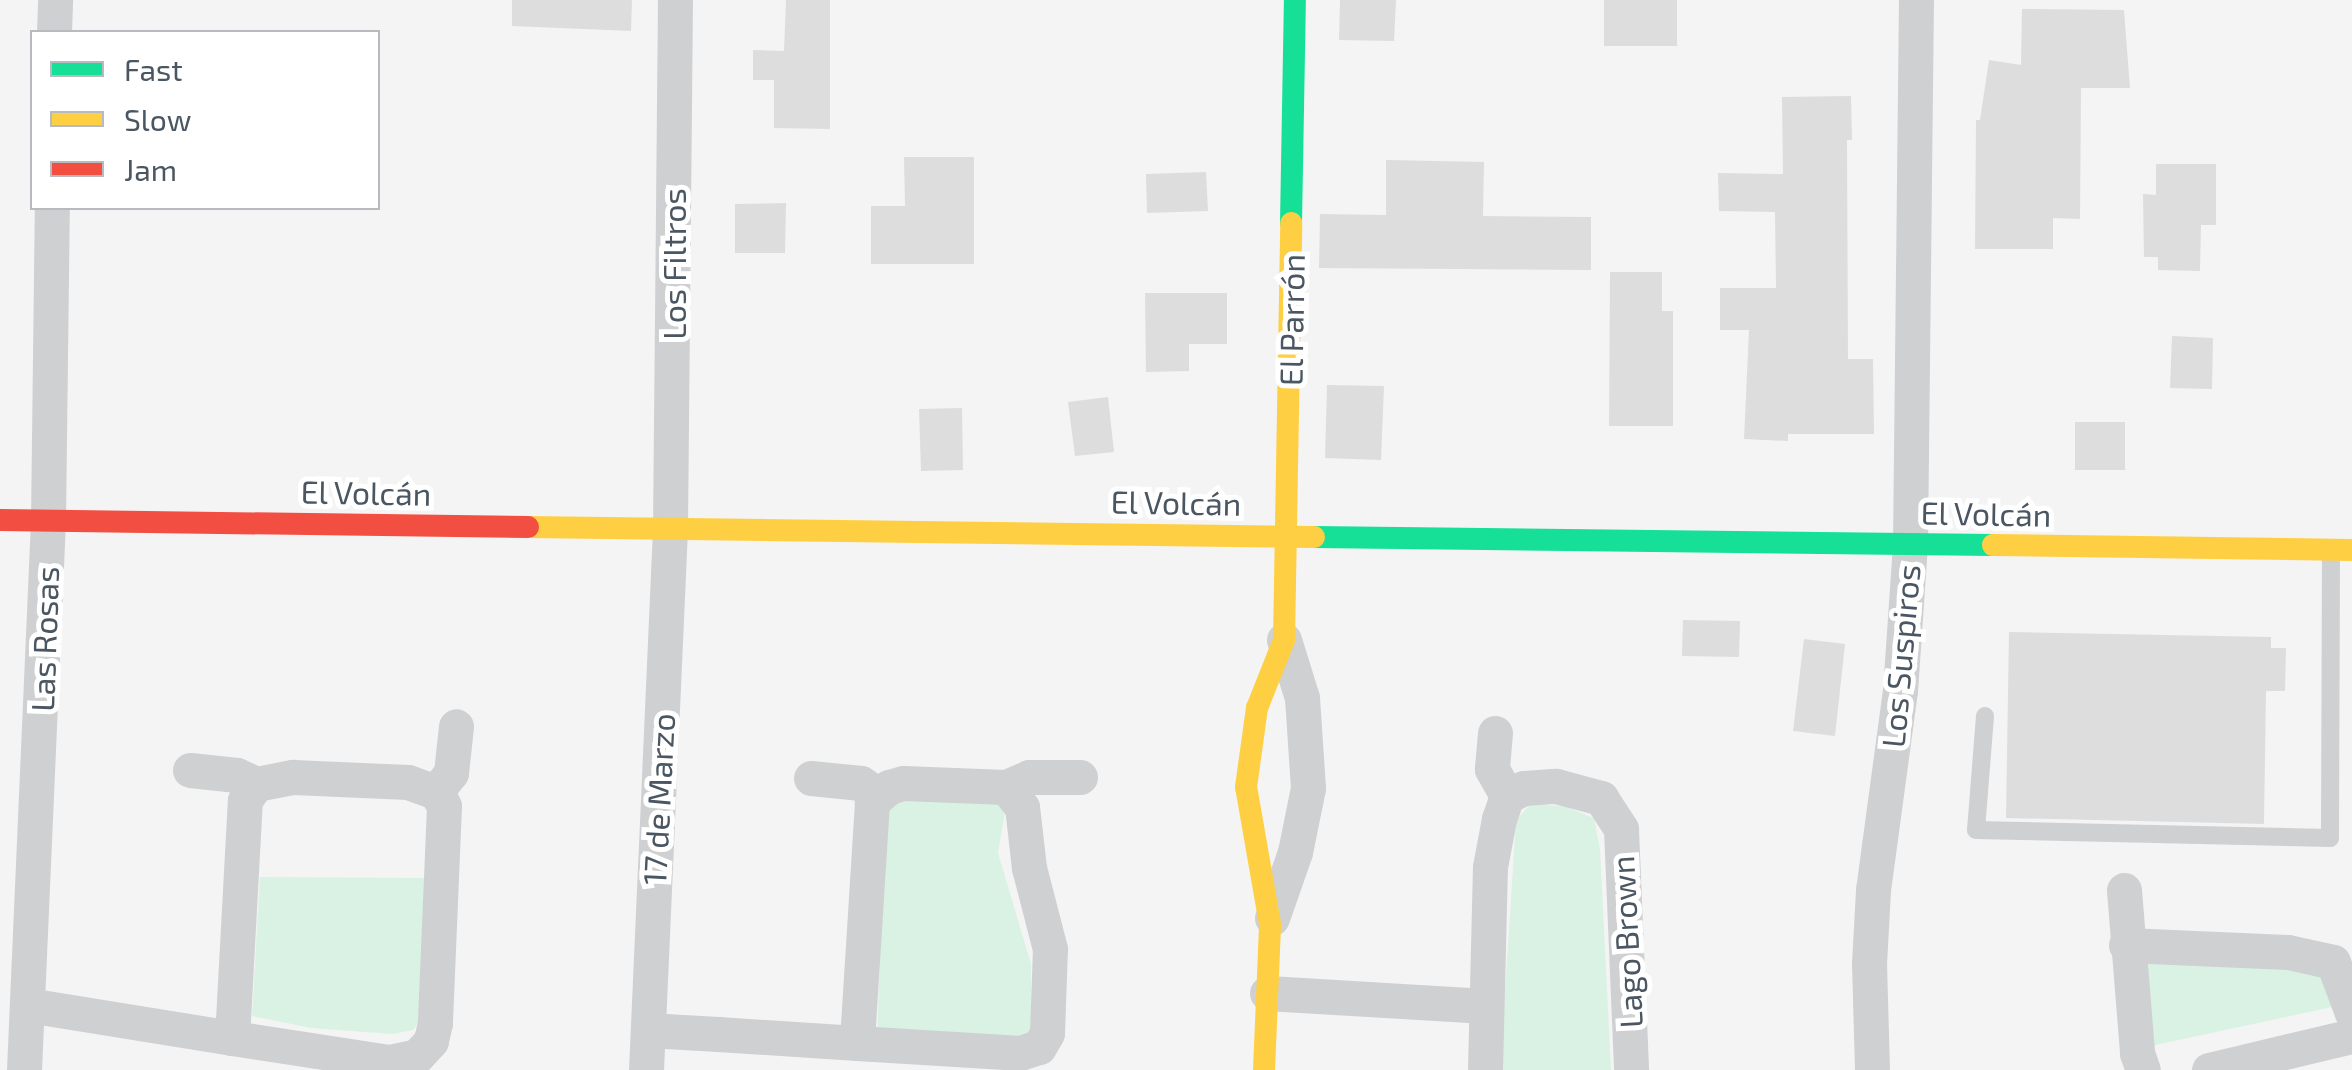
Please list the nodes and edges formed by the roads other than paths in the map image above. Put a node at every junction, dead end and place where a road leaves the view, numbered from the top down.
1 (55, 0) edge
2 (675, 0) edge
3 (1294, 0) edge
4 (1916, 0) edge
5 (54, 30) edge
6 (52, 210) edge
7 (0, 520) edge
8 (48, 521) junction
9 (670, 529) junction
10 (1289, 536) junction
11 (1910, 544) junction
12 (2342, 550) edge
13 (1284, 640) junction
14 (1985, 716) dead end
15 (456, 726) dead end
16 (1494, 733) dead end
17 (190, 770) dead end
18 (1080, 777) dead end
19 (811, 778) dead end
20 (256, 784) junction
21 (1006, 787) junction
22 (436, 792) junction
23 (877, 794) junction
24 (1507, 796) junction
25 (2124, 890) dead end
26 (1270, 924) junction
27 (2126, 945) junction
28 (1267, 993) junction
29 (28, 1005) junction
30 (1486, 1006) junction
31 (2352, 1013) edge
32 (648, 1030) junction
33 (2352, 1036) edge
34 (232, 1038) junction
35 (857, 1043) junction
36 (436, 1055) edge
37 (1045, 1058) edge
38 (24, 1070) edge
39 (646, 1070) edge
40 (1264, 1070) edge
41 (1485, 1070) edge
42 (1630, 1070) edge
43 (1872, 1070) edge
44 (2143, 1070) edge
45 (2210, 1070) edge

1 - 5 street
2 - 9 street, Los Filtros
3 - 10 street, El Parrón
4 - 11 street, Los Suspiros
6 - 8 street, Las Rosas
7 - 8 street, El Volcán
8 - 9 street, El Volcán
8 - 29 street, Las Rosas
9 - 10 street, El Volcán
9 - 32 street, 17 de Marzo
10 - 11 street, El Volcán
10 - 13 street, El Parrón
11 - 12 street, El Volcán
11 - 43 street, Los Suspiros
12 - 14 lane
13 - 26 street, El Parrón
13 - 26 street, El Parrón
15 - 22 street
16 - 24 street
17 - 20 street
18 - 21 street
19 - 23 street
20 - 22 street
20 - 34 street
21 - 23 street
21 - 37 street
22 - 36 street
23 - 35 street
24 - 30 street
24 - 42 street, Lago Brown
25 - 27 street
26 - 28 street, El Parrón
27 - 31 street
27 - 44 street
28 - 30 street
28 - 40 street, El Parrón
29 - 34 street
29 - 38 street, Las Rosas
30 - 41 street
32 - 35 street
32 - 39 street, 17 de Marzo
33 - 45 street
34 - 36 street
35 - 37 street

